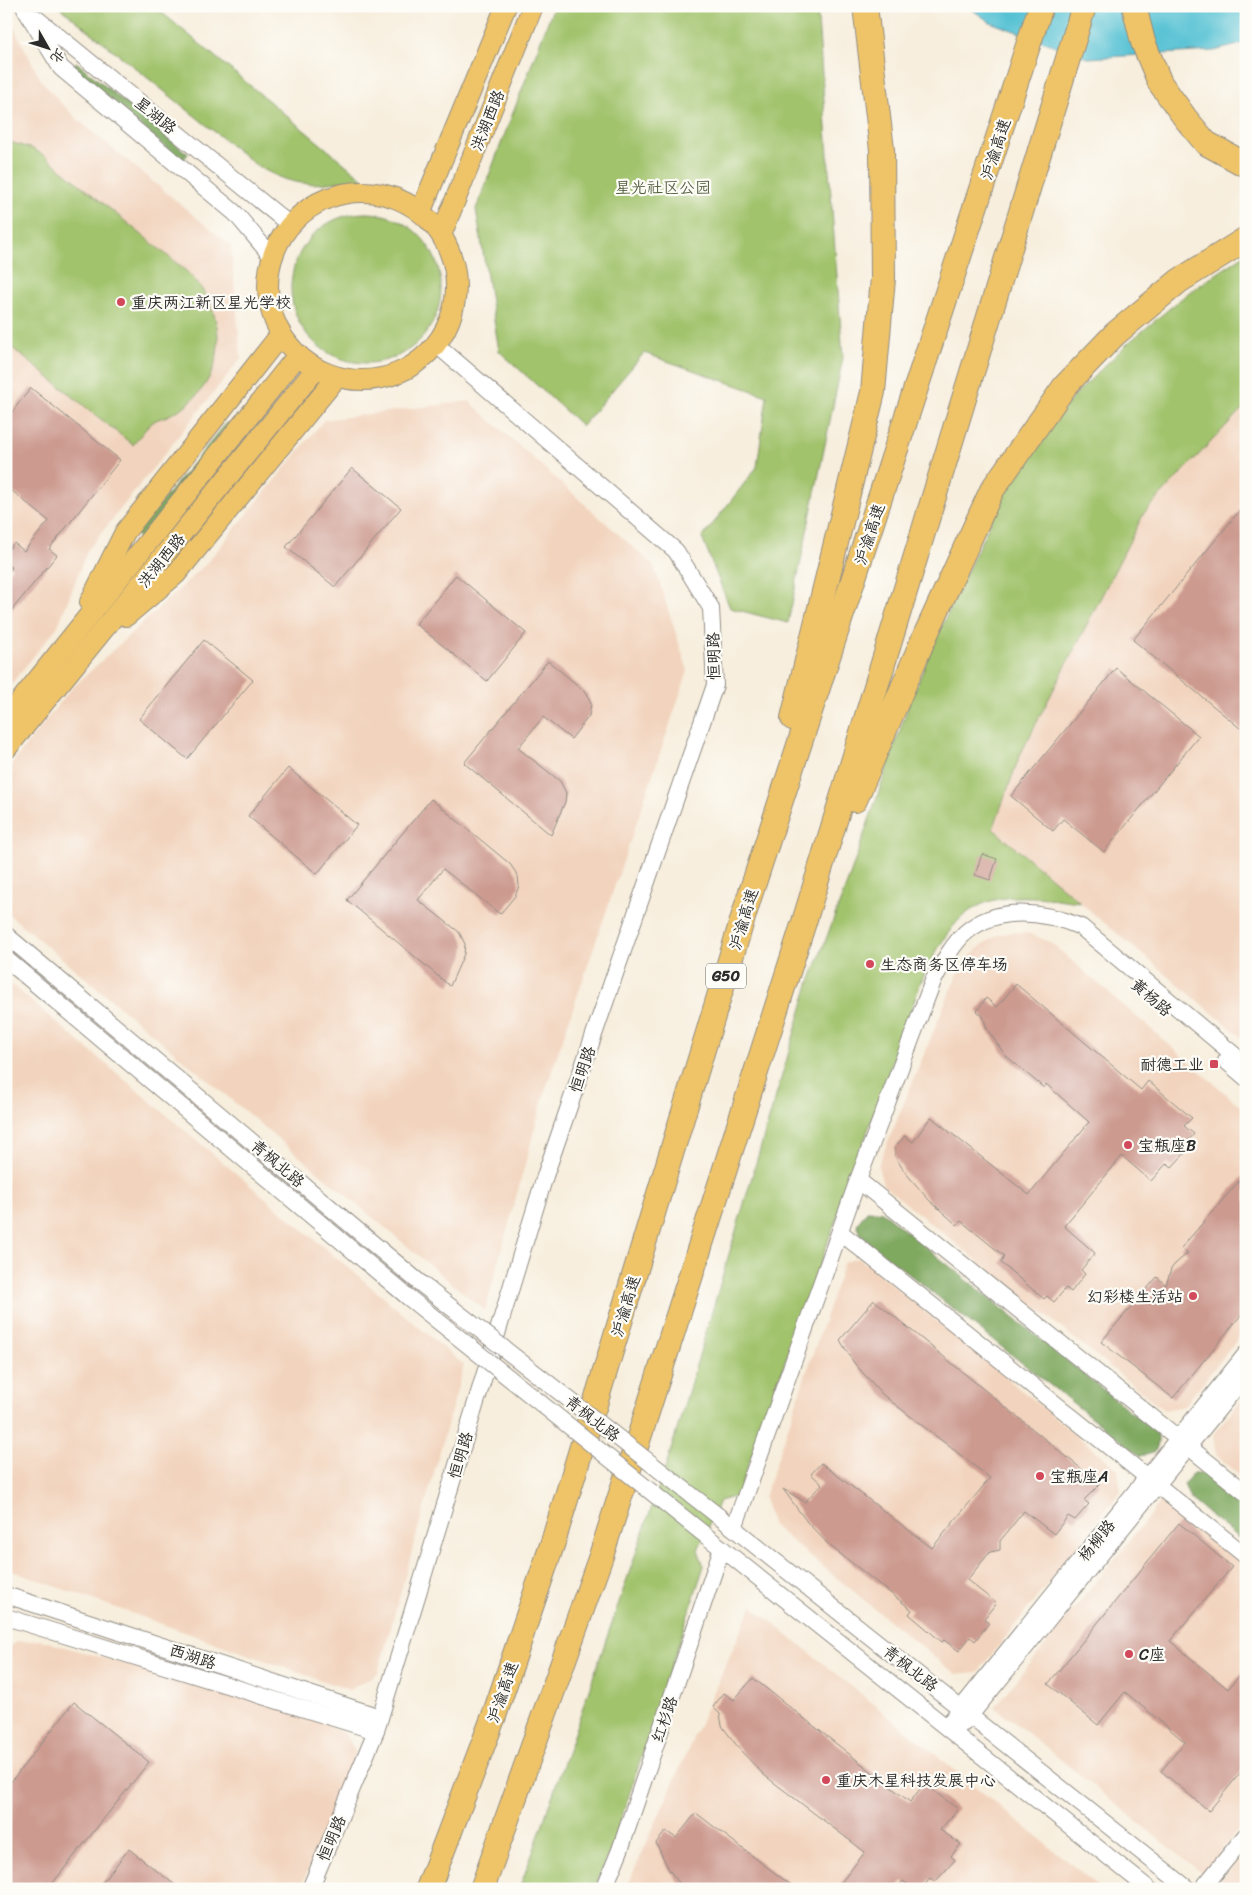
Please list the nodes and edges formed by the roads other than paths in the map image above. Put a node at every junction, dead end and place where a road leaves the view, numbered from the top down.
1 (506, 6) edge
2 (532, 6) edge
3 (865, 6) edge
4 (1041, 6) edge
5 (1084, 6) edge
6 (1134, 6) edge
7 (23, 8) edge
8 (1246, 165) edge
9 (421, 211) junction
10 (290, 225) junction
11 (442, 233) junction
12 (1246, 239) edge
13 (273, 258) junction
14 (281, 334) junction
15 (438, 346) junction
16 (298, 355) junction
17 (315, 370) junction
18 (337, 377) junction
19 (80, 643) junction
20 (6, 719) edge
21 (6, 749) edge
22 (749, 898) junction
23 (1056, 918) junction
24 (804, 922) junction
25 (6, 935) edge
26 (6, 959) edge
27 (1246, 1065) edge
28 (1246, 1078) edge
29 (858, 1180) junction
30 (840, 1232) junction
31 (1246, 1354) edge
32 (1246, 1375) edge
33 (1183, 1442) junction
34 (1152, 1481) junction
35 (1246, 1493) edge
36 (734, 1528) junction
37 (716, 1543) junction
38 (1246, 1556) edge
39 (7, 1596) edge
40 (6, 1617) edge
41 (966, 1711) junction
42 (378, 1724) junction
43 (951, 1730) junction
44 (1246, 1835) edge
45 (310, 1889) edge
46 (428, 1889) edge
47 (482, 1889) edge
48 (604, 1889) edge
49 (1149, 1889) edge
50 (1188, 1889) edge
51 (1202, 1889) edge

1 - 9 main road, 洪湖西路
2 - 11 main road, 洪湖西路
3 - 22 highway
4 - 22 highway, 沪渝高速 / G50
5 - 24 highway
6 - 8 highway
7 - 10 street, 星湖路
7 - 13 street
9 - 10 main road
9 - 11 main road
10 - 13 main road
11 - 15 main road
12 - 24 highway
13 - 14 main road
14 - 16 main road
14 - 19 main road
15 - 18 main road
15 - 42 street, 恒明路
16 - 17 main road
16 - 19 main road, 洪湖西路
17 - 18 main road
17 - 19 main road, 洪湖西路
18 - 19 main road
19 - 20 main road, 洪湖西路
19 - 21 main road, 洪湖西路
22 - 46 highway, 沪渝高速 / G50
23 - 27 street
23 - 28 street, 黄杨路
23 - 29 street
24 - 47 highway
25 - 36 street, 青枫北路, bridge
26 - 37 street, 青枫北路, bridge
29 - 30 street
29 - 33 street
30 - 34 street
30 - 36 street
31 - 33 street, 杨柳路
32 - 33 street, 杨柳路
33 - 34 street, 杨柳路
33 - 35 street
34 - 38 street
34 - 41 street, 杨柳路
36 - 41 street, 青枫北路
37 - 43 street, 青枫北路
37 - 48 street, 红杉路
39 - 42 street, 西湖路
40 - 42 street, 西湖路
41 - 43 street, 杨柳路
41 - 50 street, 青枫北路
42 - 45 street, 恒明路
43 - 49 street, 青枫北路
44 - 51 street

